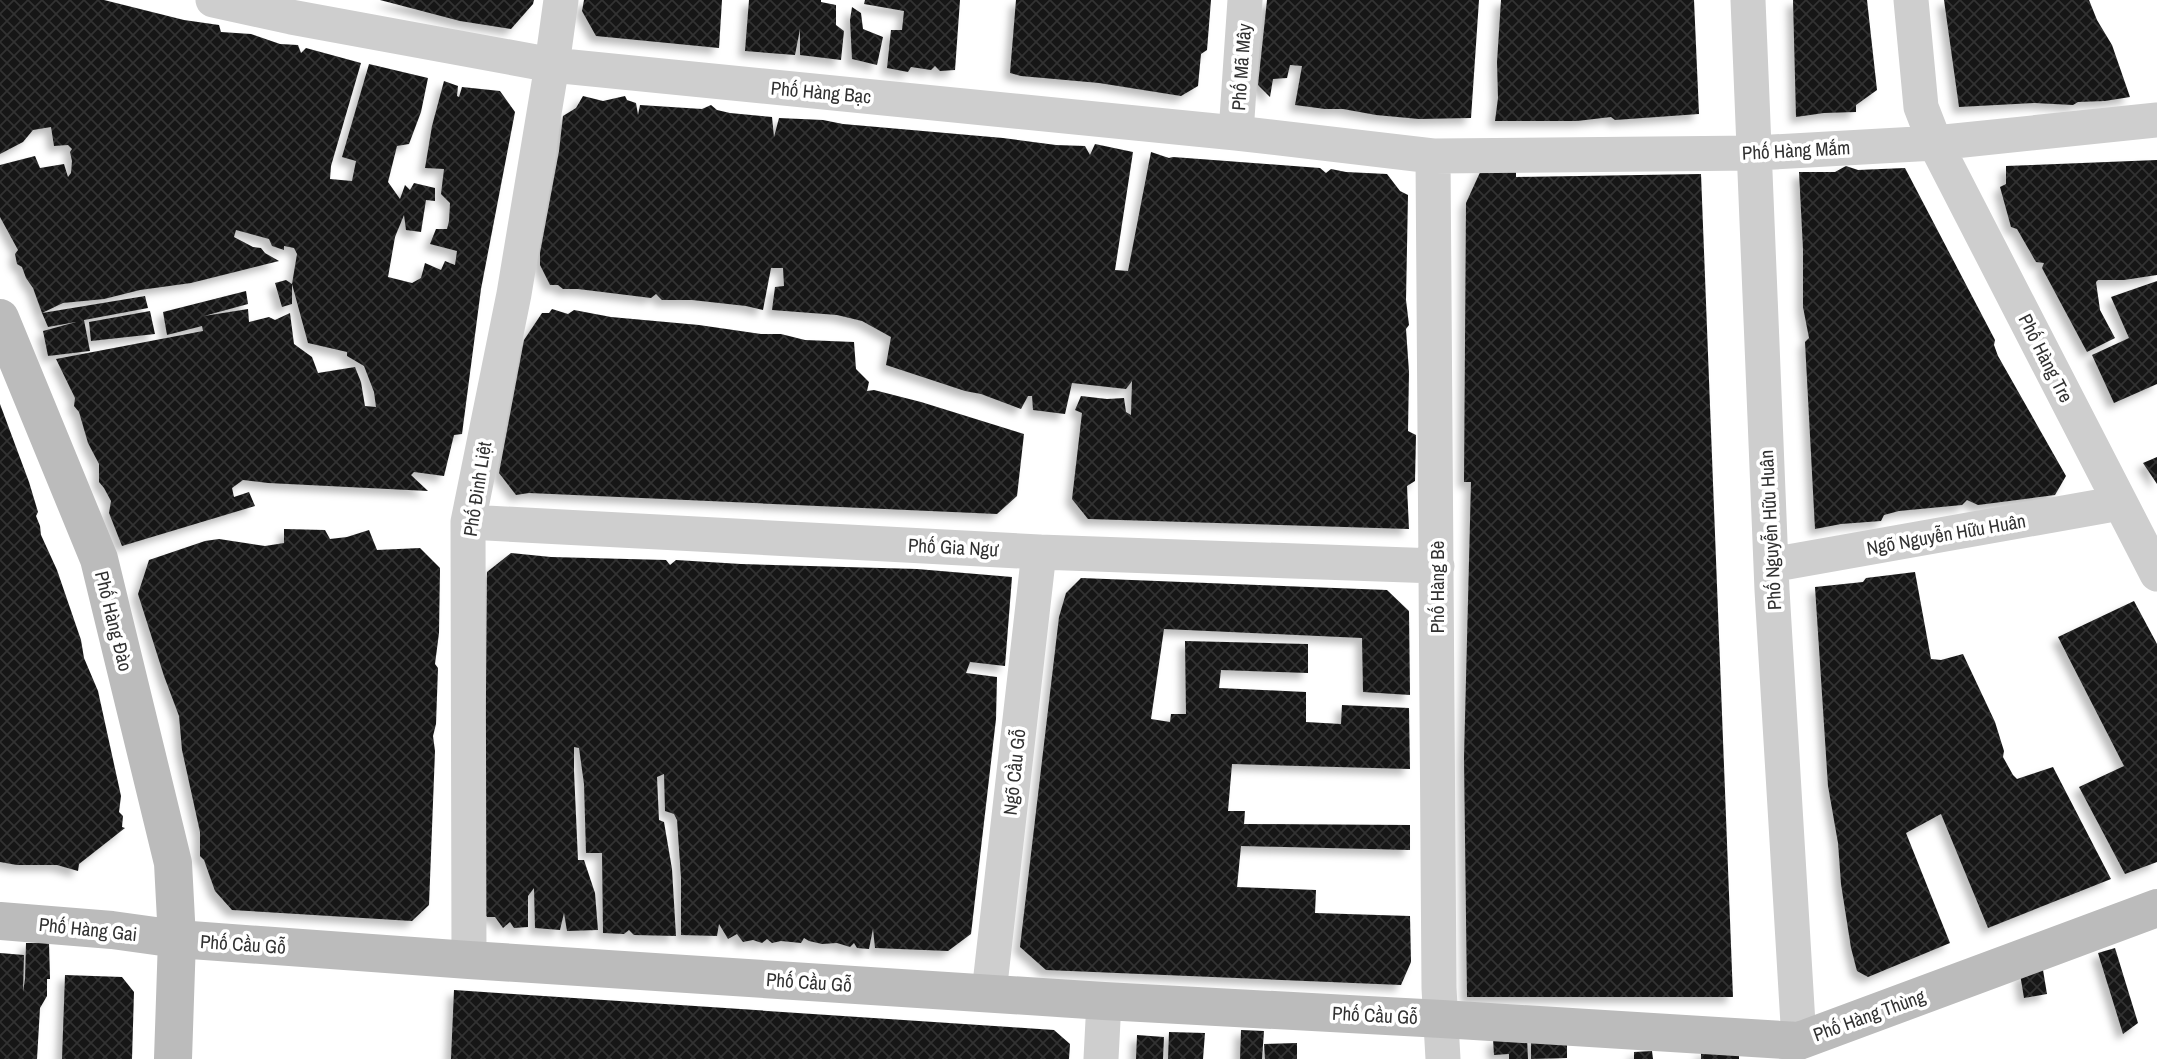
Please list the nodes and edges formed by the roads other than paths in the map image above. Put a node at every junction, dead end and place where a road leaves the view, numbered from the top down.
1 (213, 0) edge
2 (561, 0) edge
3 (1245, 0) edge
4 (1748, 0) edge
5 (1911, 0) edge
6 (552, 65) junction
7 (2157, 120) edge
8 (1237, 133) junction
9 (1935, 143) junction
10 (1755, 153) junction
11 (1433, 156) junction
12 (0, 317) edge
13 (2120, 503) junction
14 (468, 522) junction
15 (1039, 552) junction
16 (1771, 565) junction
17 (1437, 566) junction
18 (2157, 574) edge
19 (2157, 908) edge
20 (0, 921) edge
21 (177, 939) junction
22 (470, 960) junction
23 (989, 993) junction
24 (1104, 1001) junction
25 (1442, 1019) junction
26 (1800, 1050) edge
27 (173, 1059) edge
28 (1101, 1059) edge
29 (1443, 1059) edge

1 - 6 street, Phố Hàng Bạc
2 - 6 street, Phố Đinh Liệt
3 - 8 street, Phố Mã Mây
4 - 10 street, Phố Nguyễn Hữu Huân
5 - 9 street, Phố Hàng Tre
6 - 8 street, Phố Hàng Bạc
6 - 14 street, Phố Đinh Liệt
7 - 9 street, Phố Hàng Mắm
8 - 11 street, Phố Hàng Bạc
9 - 10 street, Phố Hàng Mắm
9 - 13 street, Phố Hàng Tre
10 - 11 street, Phố Hàng Mắm
10 - 16 street, Phố Nguyễn Hữu Huân
11 - 17 street, Phố Hàng Bè
12 - 21 street, Phố Hàng Đào
13 - 16 street, Ngõ Nguyễn Hữu Huân
13 - 18 street, Phố Hàng Tre
14 - 15 street, Phố Gia Ngư
14 - 22 street, Phố Đinh Liệt
15 - 17 street, Phố Gia Ngư
15 - 23 street, Ngõ Cầu Gỗ
16 - 26 street, Phố Nguyễn Hữu Huân
17 - 25 street, Phố Hàng Bè
19 - 26 street, Phố Hàng Thùng
20 - 21 street, Phố Hàng Gai
21 - 22 street, Phố Cầu Gỗ
21 - 27 street, Phố Hàng Đào
22 - 23 street, Phố Cầu Gỗ
23 - 24 street, Phố Cầu Gỗ
24 - 25 street, Phố Cầu Gỗ
24 - 28 street
25 - 26 street, Phố Hàng Thùng
25 - 29 street, Phố Hàng Bè

